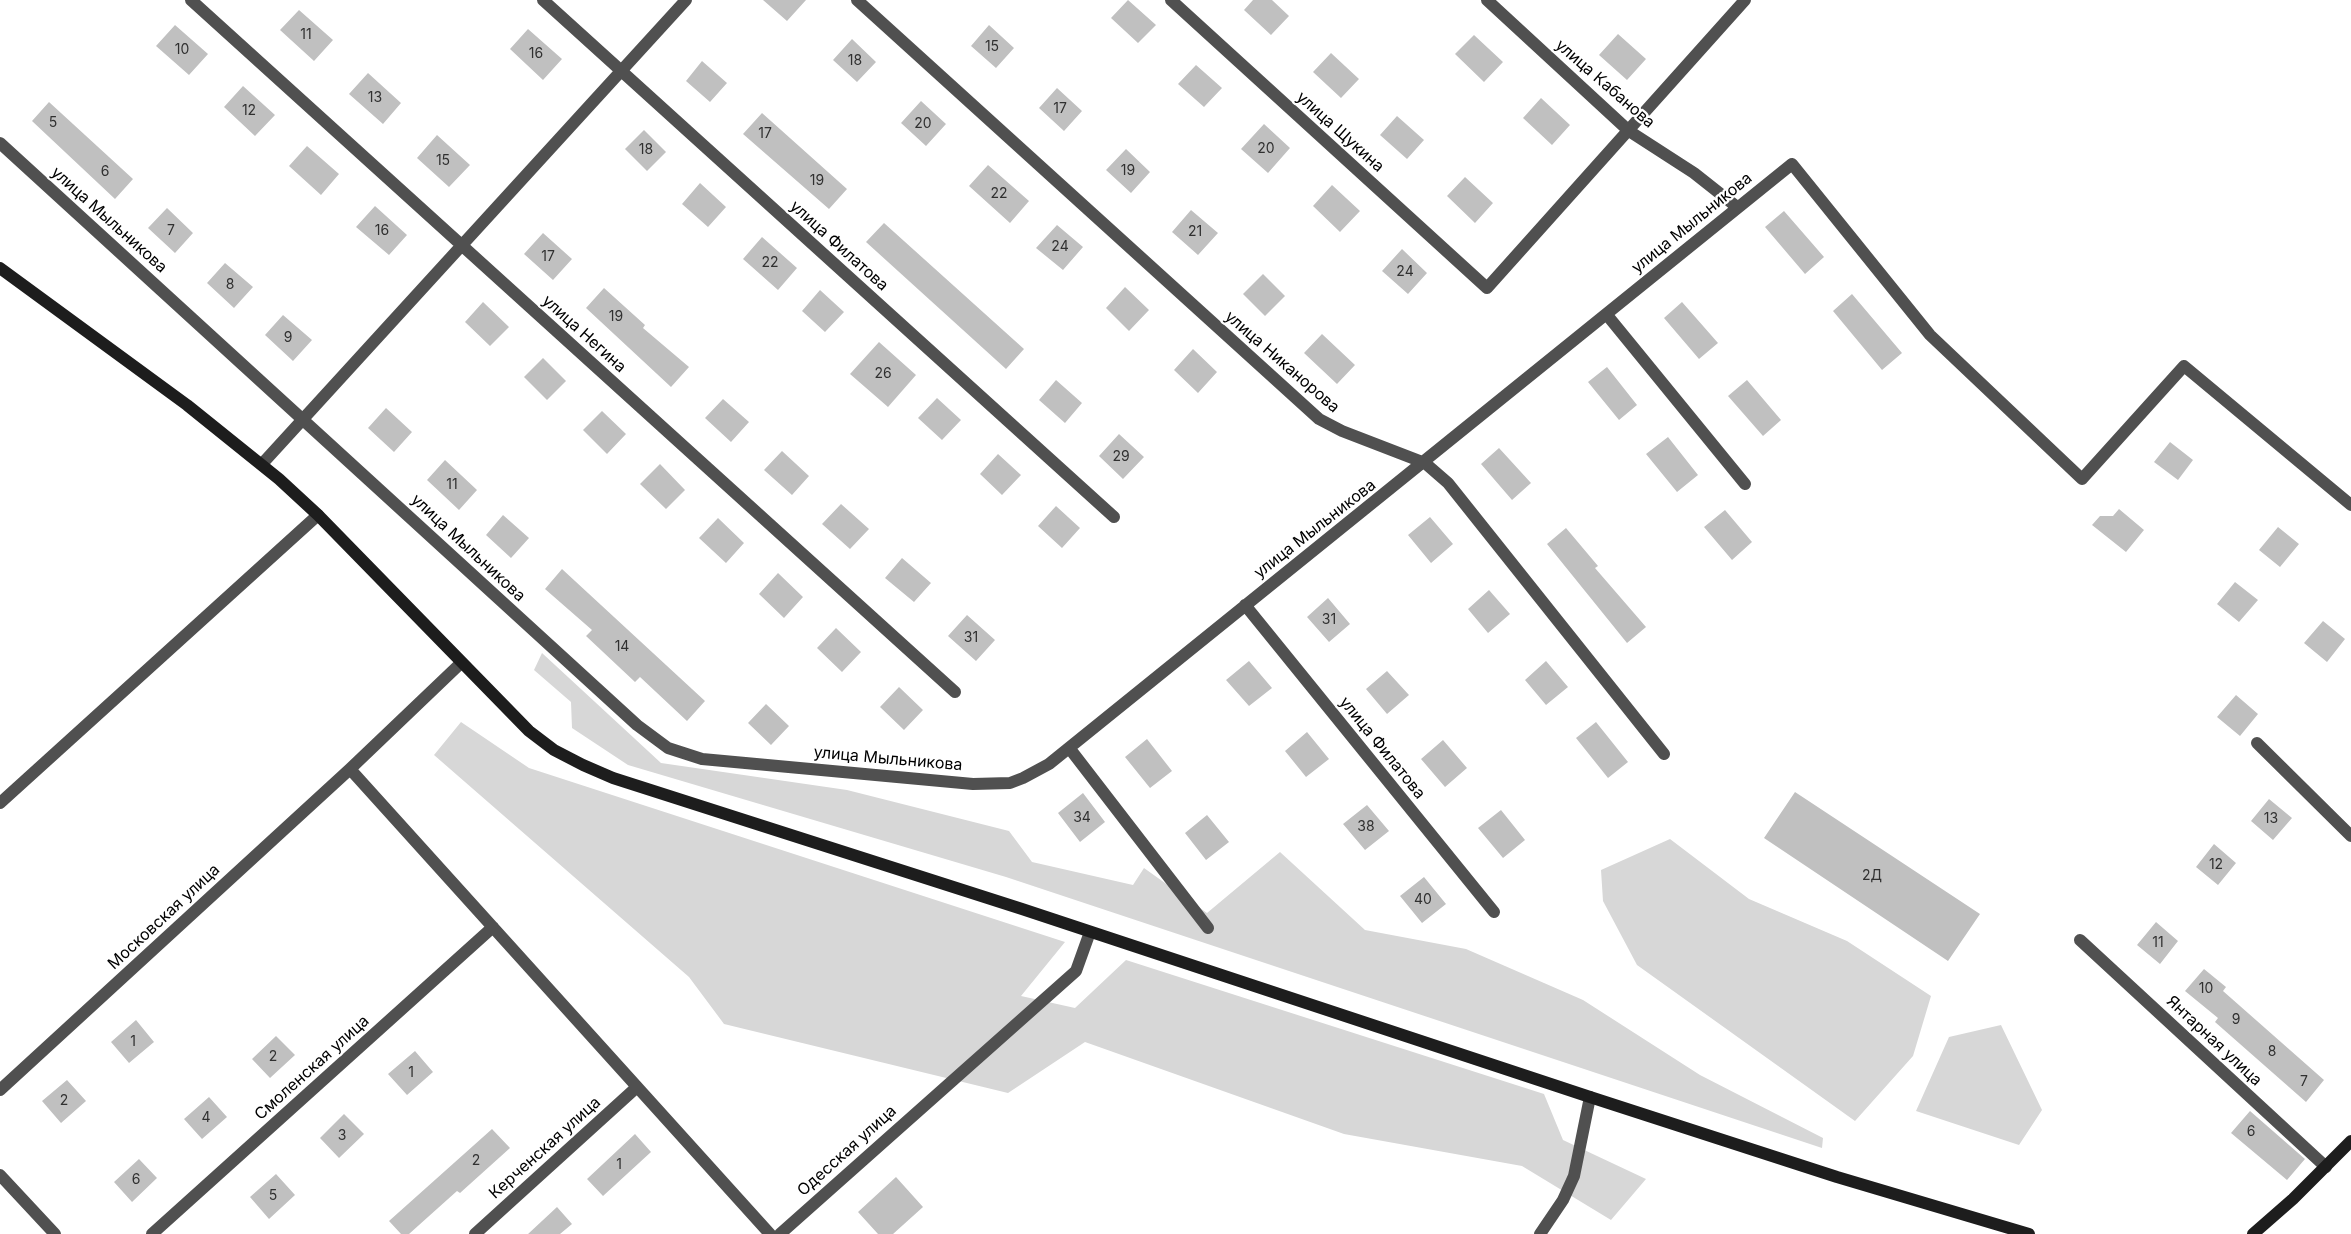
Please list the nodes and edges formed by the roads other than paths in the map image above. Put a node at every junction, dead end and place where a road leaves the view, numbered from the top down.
1 (191, 0) edge
2 (543, 0) edge
3 (687, 0) edge
4 (857, 0) edge
5 (1171, 0) edge
6 (1487, 0) edge
7 (1745, 0) edge
8 (621, 72) junction
9 (1629, 131) junction
10 (0, 143) edge
11 (1737, 207) junction
12 (460, 245) junction
13 (0, 268) edge
14 (1607, 315) junction
15 (303, 418) junction
16 (1425, 463) junction
17 (262, 464) junction
18 (1745, 484) dead end
19 (2351, 505) edge
20 (318, 515) junction
21 (1114, 517) dead end
22 (1245, 605) junction
23 (461, 663) junction
24 (955, 692) dead end
25 (2257, 743) dead end
26 (1070, 749) junction
27 (1664, 754) dead end
28 (350, 769) junction
29 (0, 803) edge
30 (2351, 836) edge
31 (1494, 912) dead end
32 (493, 927) junction
33 (1208, 928) dead end
34 (1090, 932) junction
35 (2080, 940) dead end
36 (637, 1087) junction
37 (0, 1090) edge
38 (1590, 1097) junction
39 (2351, 1142) edge
40 (2326, 1167) junction
41 (0, 1175) edge
42 (56, 1234) edge
43 (152, 1234) edge
44 (475, 1234) edge
45 (770, 1234) edge
46 (780, 1234) edge
47 (1540, 1234) edge
48 (2029, 1234) edge
49 (2253, 1234) edge

1 - 12 street, улица Негина
2 - 8 street, улица Филатова
3 - 8 street
4 - 16 street, улица Никанорова
5 - 9 street, улица Щукина
6 - 9 street, улица Кабанова
7 - 9 street
8 - 12 street
8 - 21 street, улица Филатова
9 - 11 street, улица Кабанова
10 - 15 street, улица Мыльникова
11 - 14 street, улица Мыльникова
11 - 19 street, улица Мыльникова
12 - 15 street
12 - 24 street, улица Негина
13 - 17 street
14 - 16 street, улица Мыльникова
14 - 18 street
15 - 17 street
15 - 26 street, улица Мыльникова
16 - 22 street, улица Мыльникова
16 - 27 street, улица Никанорова
17 - 20 street
20 - 23 street
20 - 29 street
22 - 26 street, улица Мыльникова
22 - 31 street, улица Филатова
23 - 28 street, Московская улица
23 - 34 street
25 - 30 street
26 - 33 street
28 - 32 street
28 - 37 street, Московская улица
32 - 36 street
32 - 43 street, Смоленская улица
34 - 38 street
34 - 46 street, Одесская улица
35 - 40 street, Янтарная улица
36 - 44 street, Керченская улица
36 - 45 street
38 - 47 street
38 - 48 street
39 - 40 street
40 - 49 street
41 - 42 street

